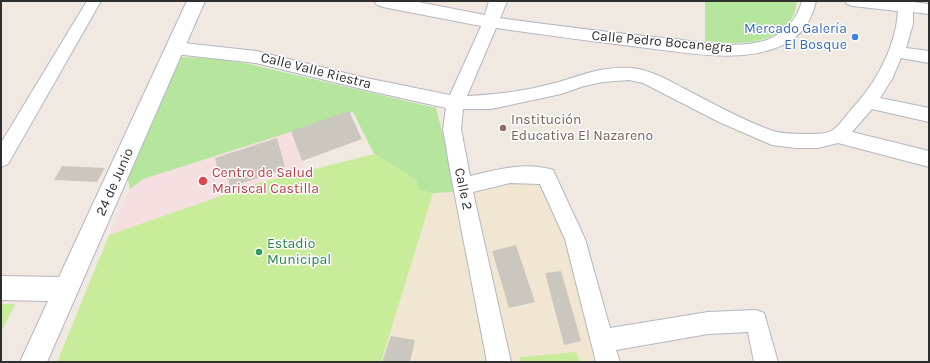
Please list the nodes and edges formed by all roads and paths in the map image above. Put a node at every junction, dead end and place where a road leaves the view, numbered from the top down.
1 (94, 1) edge
2 (196, 1) edge
3 (383, 1) edge
4 (498, 1) edge
5 (809, 1) edge
6 (852, 1) edge
7 (906, 4) edge
8 (929, 9) edge
9 (491, 22) junction
10 (175, 48) junction
11 (896, 52) junction
12 (929, 57) edge
13 (868, 102) junction
14 (455, 103) junction
15 (929, 115) edge
16 (838, 136) junction
17 (929, 159) edge
18 (1, 160) edge
19 (462, 186) junction
20 (1, 288) edge
21 (67, 289) junction
22 (603, 341) junction
23 (34, 362) edge
24 (499, 362) edge
25 (608, 362) edge
26 (766, 362) edge

1 - 18 street
2 - 10 street, 24 de Junio
3 - 9 street
4 - 9 street
5 - 9 street, Calle Pedro Bocanegra
6 - 7 street
7 - 8 street
7 - 11 street
9 - 14 street, Calle 2
10 - 14 street, Calle Valle Riestra
10 - 21 street, 24 de Junio
11 - 12 street
11 - 13 street
13 - 15 street
13 - 16 street
14 - 16 street, Calle Valle Riestra
14 - 19 street, Calle 2
16 - 17 street
19 - 22 street
19 - 24 street, Calle 2
20 - 21 street
21 - 23 street, 24 de Junio
22 - 25 street
22 - 26 street

